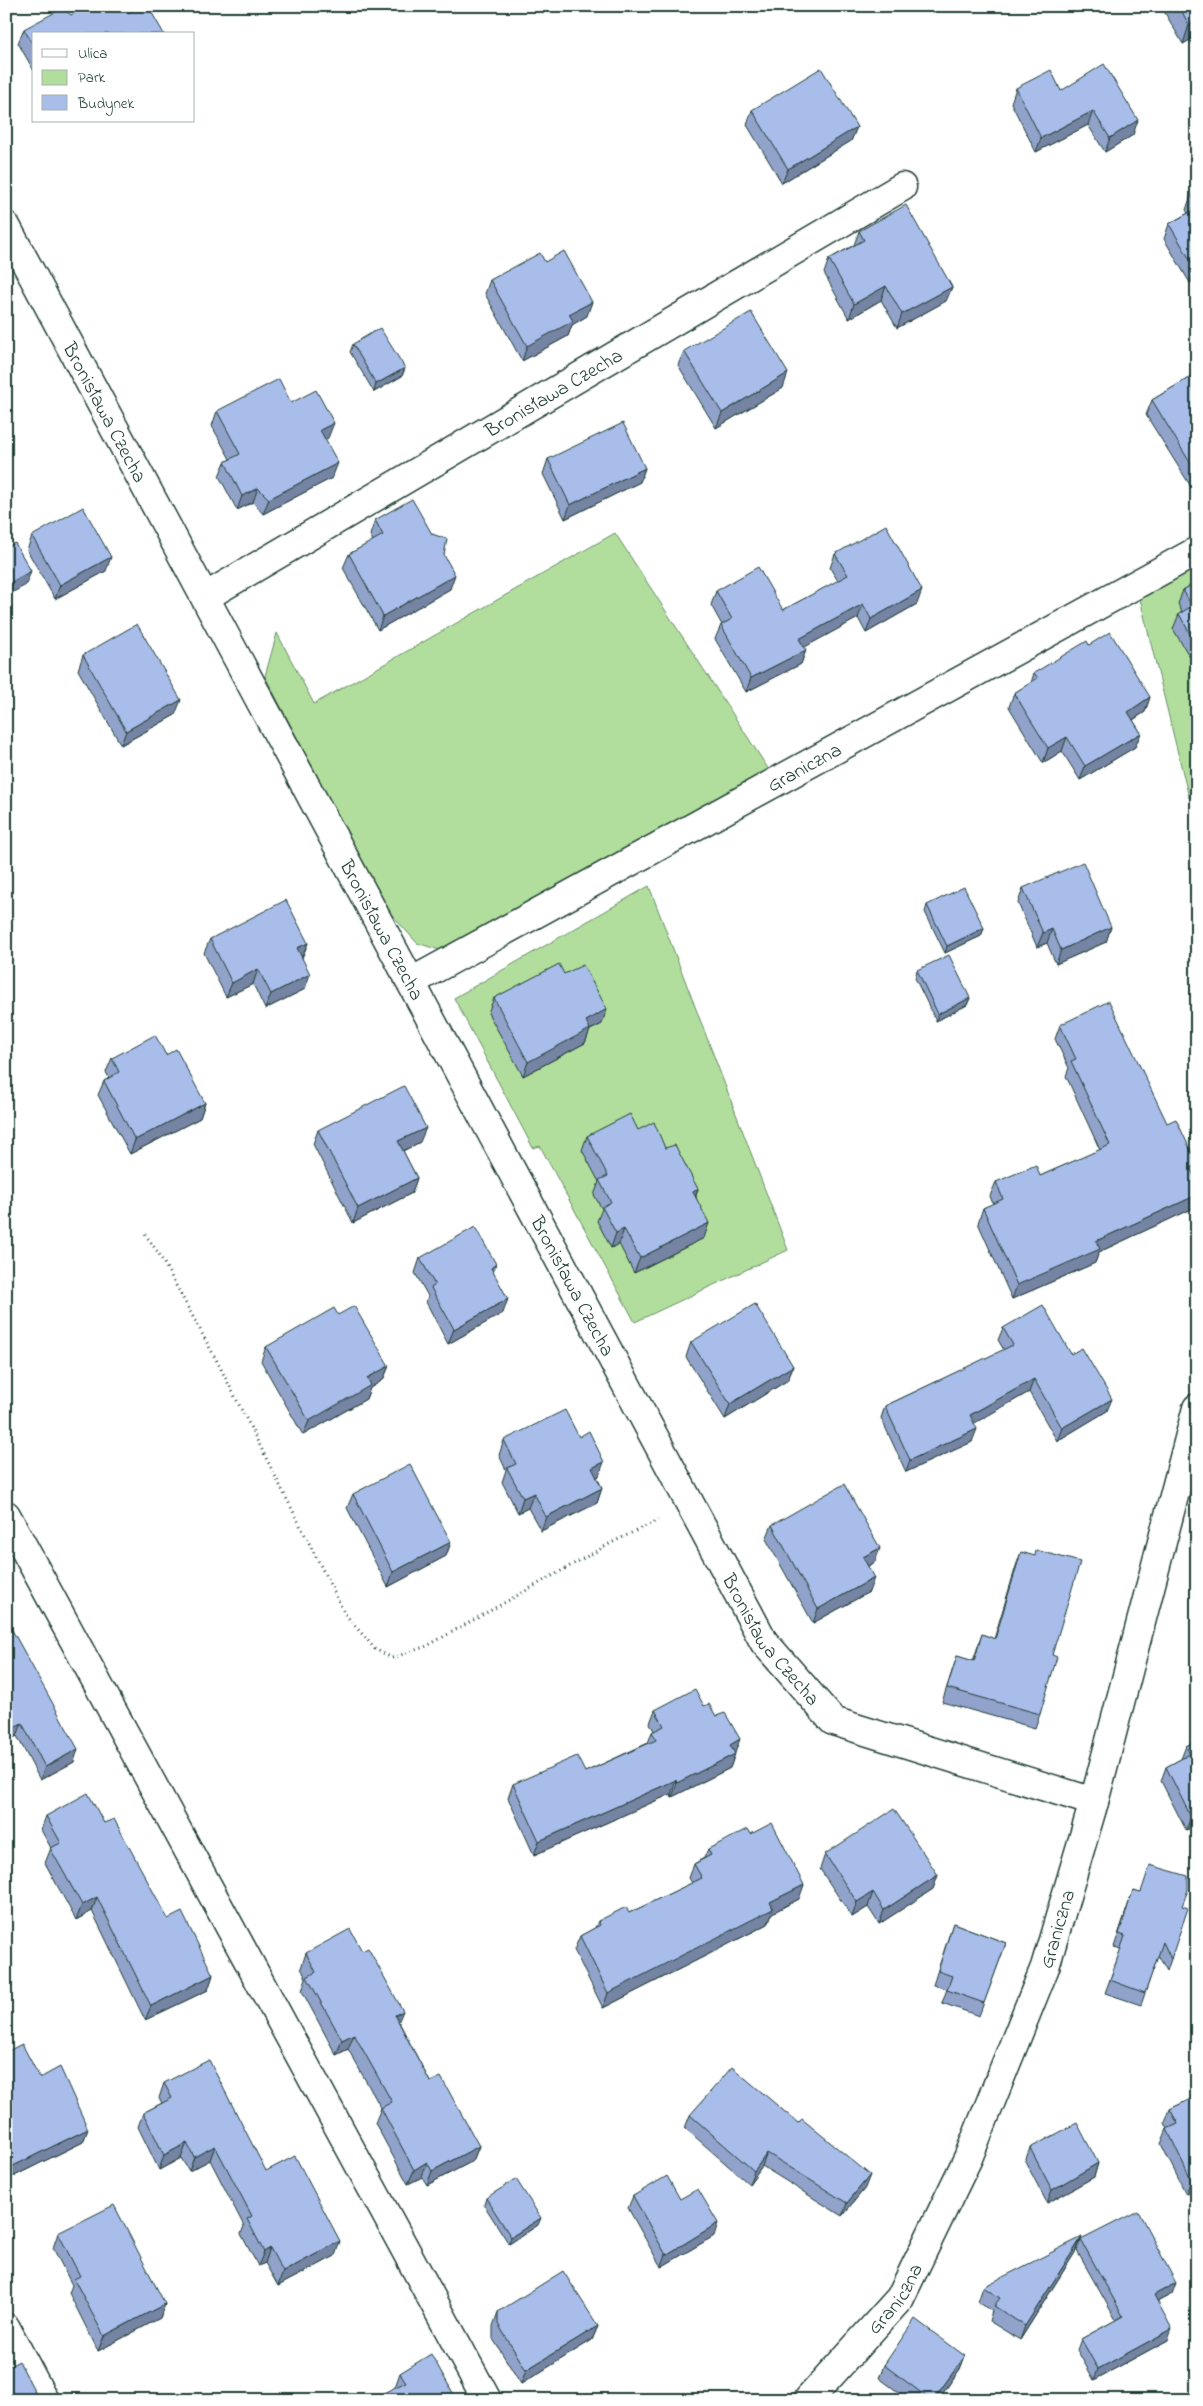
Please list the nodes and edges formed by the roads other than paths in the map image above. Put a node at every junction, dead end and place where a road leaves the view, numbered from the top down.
1 (902, 187) dead end
2 (6, 226) edge
3 (1197, 551) edge
4 (205, 598) junction
5 (411, 982) junction
6 (1197, 1408) edge
7 (6, 1515) edge
8 (1094, 1802) junction
9 (6, 2328) edge
10 (44, 2400) edge
11 (487, 2400) edge
12 (808, 2400) edge

1 - 4 street, Bronisława Czecha
2 - 4 street, Bronisława Czecha
3 - 5 street, Graniczna
4 - 5 street, Bronisława Czecha
5 - 8 street, Bronisława Czecha
6 - 8 street, Graniczna
7 - 11 street
8 - 12 street, Graniczna
9 - 10 street

